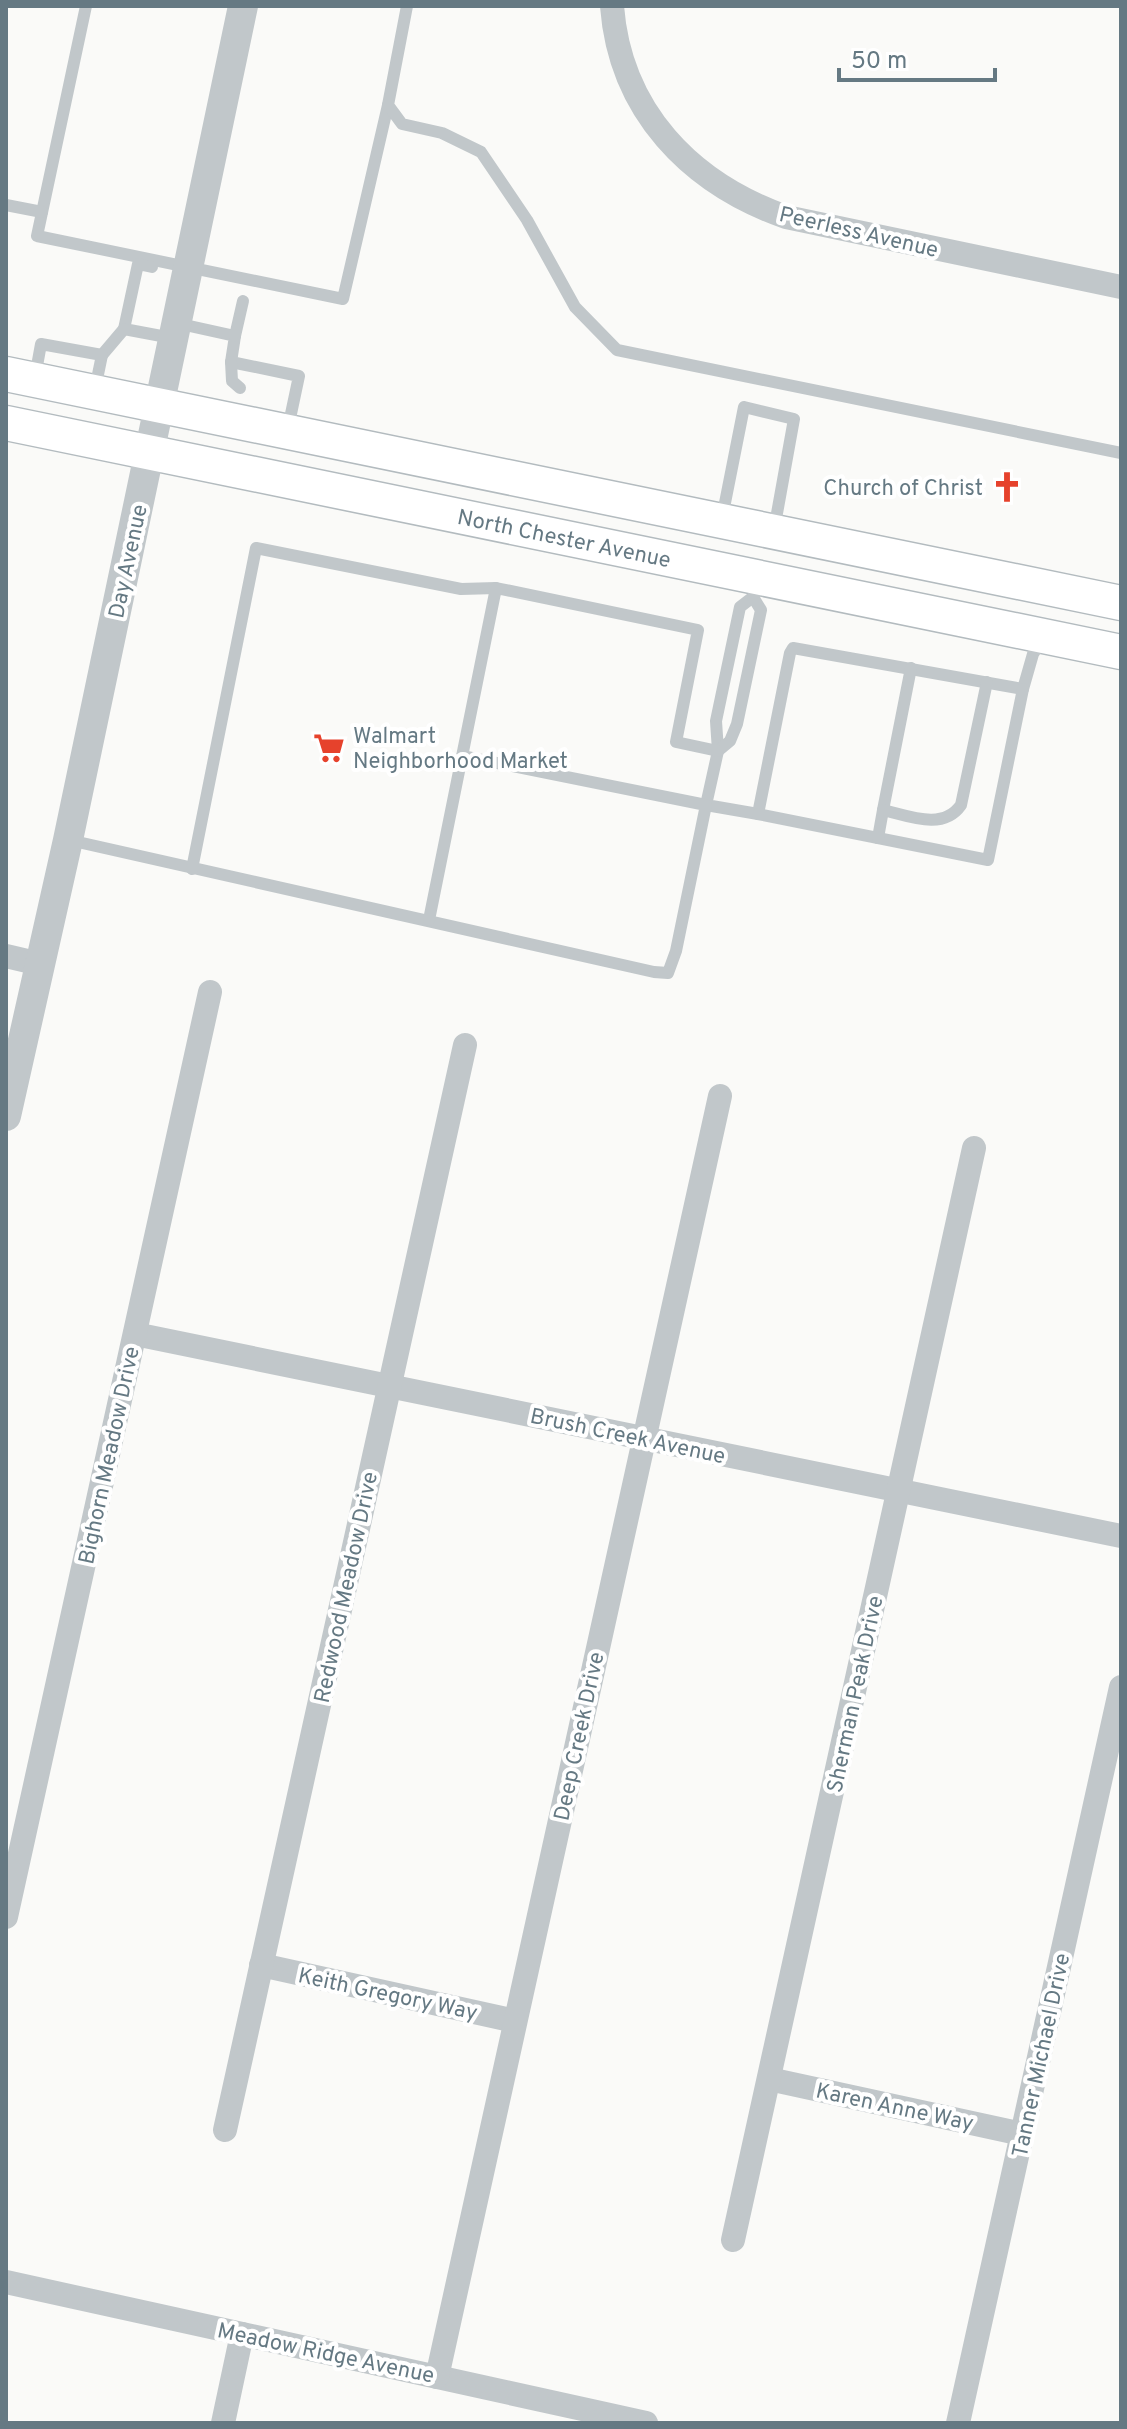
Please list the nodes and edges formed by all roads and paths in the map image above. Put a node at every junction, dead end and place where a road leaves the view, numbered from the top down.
1 (86, 6) edge
2 (243, 6) edge
3 (407, 6) edge
4 (612, 6) edge
5 (388, 105) junction
6 (6, 205) edge
7 (42, 212) junction
8 (188, 270) junction
9 (1121, 287) edge
10 (243, 301) dead end
11 (124, 329) junction
12 (175, 331) junction
13 (235, 336) junction
14 (102, 355) junction
15 (231, 362) junction
16 (20, 377) edge
17 (240, 388) dead end
18 (95, 393) junction
19 (159, 406) junction
20 (6, 423) edge
21 (288, 432) junction
22 (150, 452) junction
23 (1121, 453) edge
24 (749, 527) junction
25 (864, 550) junction
26 (633, 552) junction
27 (496, 588) junction
28 (758, 588) junction
29 (1121, 603) edge
30 (1121, 622) edge
31 (1045, 637) junction
32 (1121, 652) edge
33 (911, 668) junction
34 (987, 682) junction
35 (1023, 689) junction
36 (718, 751) junction
37 (462, 756) junction
38 (706, 805) junction
39 (883, 810) junction
40 (758, 814) junction
41 (878, 838) junction
42 (68, 840) junction
43 (192, 869) junction
44 (429, 920) junction
45 (6, 956) edge
46 (40, 964) junction
47 (210, 992) dead end
48 (465, 1045) dead end
49 (720, 1096) dead end
50 (6, 1116) edge
51 (974, 1148) dead end
52 (135, 1334) junction
53 (389, 1386) junction
54 (644, 1438) junction
55 (899, 1490) junction
56 (1121, 1536) edge
57 (1121, 1687) edge
58 (7, 1913) edge
59 (261, 1965) junction
60 (515, 2021) junction
61 (769, 2079) junction
62 (225, 2130) dead end
63 (1022, 2134) junction
64 (733, 2240) dead end
65 (6, 2282) edge
66 (242, 2334) junction
67 (437, 2377) junction
68 (223, 2423) edge
69 (646, 2423) edge
70 (958, 2423) edge

1 - 7 lane
2 - 8 street, Day Avenue
3 - 5 lane
4 - 9 street, Peerless Avenue
5 - 8 lane
5 - 23 lane
6 - 7 lane
7 - 8 lane
8 - 11 lane
8 - 12 street, Day Avenue
10 - 13 lane
11 - 12 lane
11 - 14 lane
12 - 13 lane
12 - 19 street, Day Avenue
13 - 15 lane
14 - 16 lane
14 - 18 lane
15 - 17 lane
15 - 21 lane
16 - 18 main road
18 - 19 main road
19 - 21 main road
19 - 22 street, Day Avenue
20 - 22 main road, North Chester Avenue
21 - 24 main road
22 - 26 main road, North Chester Avenue
22 - 42 street, Day Avenue
24 - 24 lane
24 - 25 main road
24 - 26 main road
25 - 28 main road
25 - 29 main road
26 - 28 main road, North Chester Avenue
27 - 36 lane
27 - 37 lane
27 - 43 lane
28 - 31 main road, North Chester Avenue
28 - 36 lane
28 - 36 lane
30 - 31 main road
31 - 32 main road, North Chester Avenue
31 - 35 lane
33 - 34 lane
33 - 39 lane
33 - 40 lane
34 - 35 lane
34 - 39 lane
35 - 41 lane
36 - 38 lane
37 - 38 lane
37 - 44 lane
38 - 40 lane
38 - 44 lane
39 - 41 lane
40 - 41 lane
42 - 43 lane
42 - 46 street, Day Avenue
43 - 44 lane
45 - 46 street
46 - 50 street, Day Avenue
47 - 52 street, Bighorn Meadow Drive
48 - 53 street, Redwood Meadow Drive
49 - 54 street, Deep Creek Drive
51 - 55 street, Sherman Peak Drive
52 - 53 street, Brush Creek Avenue
52 - 58 street, Bighorn Meadow Drive
53 - 54 street, Brush Creek Avenue
53 - 59 street, Redwood Meadow Drive
54 - 55 street, Brush Creek Avenue
54 - 60 street, Deep Creek Drive
55 - 56 street, Brush Creek Avenue
55 - 61 street, Sherman Peak Drive
57 - 63 street, Tanner Michael Drive
59 - 60 street, Keith Gregory Way
59 - 62 street, Redwood Meadow Drive
60 - 67 street, Deep Creek Drive
61 - 63 street, Karen Anne Way
61 - 64 street, Sherman Peak Drive
63 - 70 street, Tanner Michael Drive
65 - 66 street, Meadow Ridge Avenue
66 - 67 street, Meadow Ridge Avenue
66 - 68 street
67 - 69 street, Meadow Ridge Avenue

